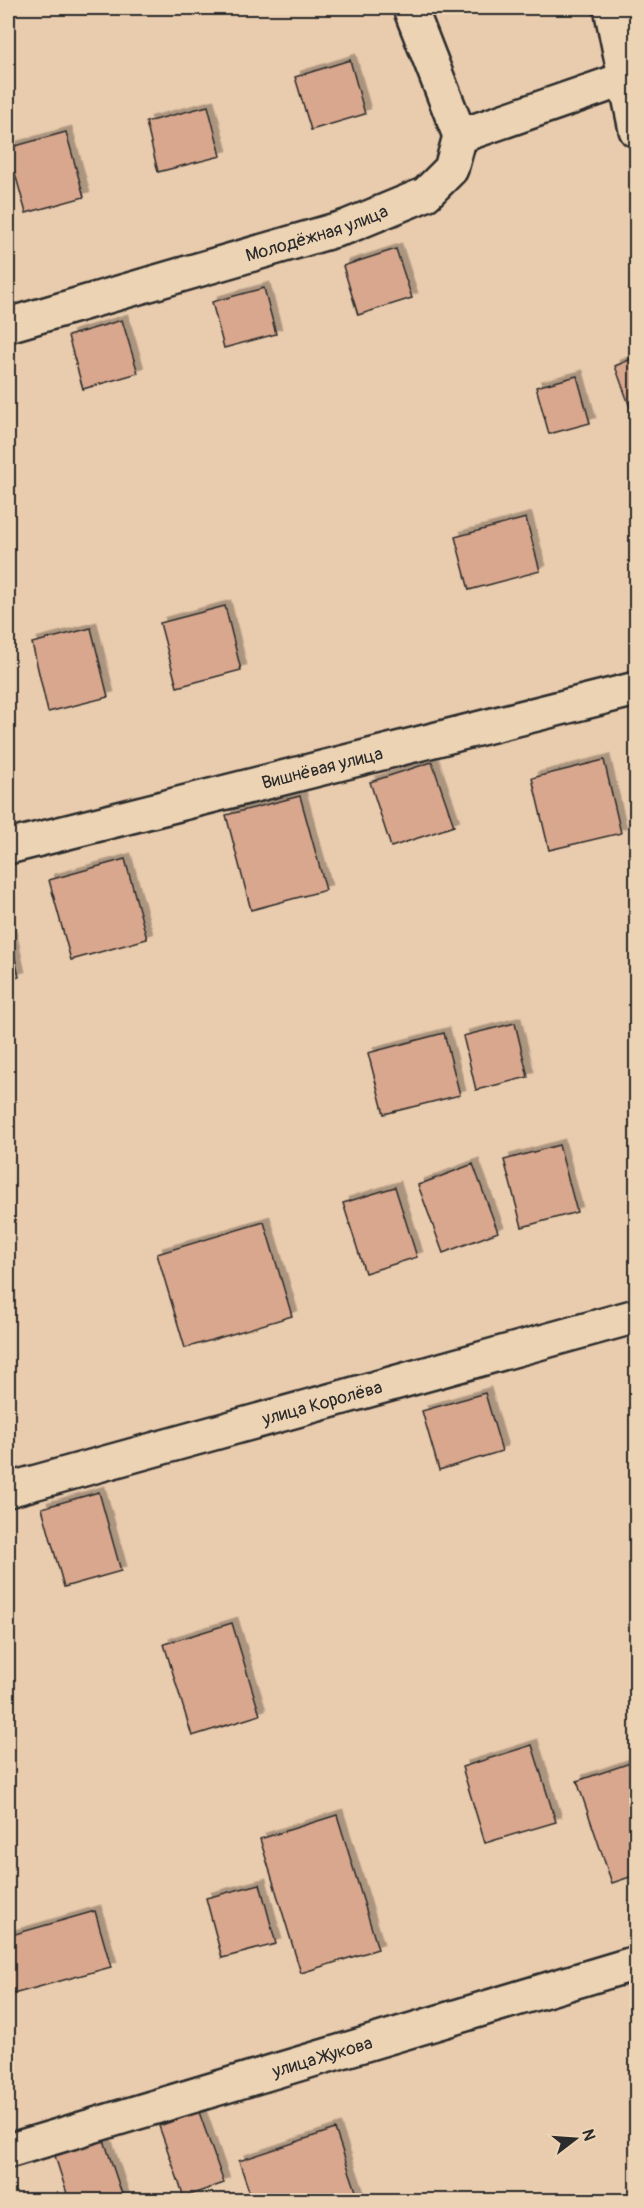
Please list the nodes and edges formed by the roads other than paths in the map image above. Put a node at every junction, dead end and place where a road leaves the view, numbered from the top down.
1 (410, 8) edge
2 (611, 8) edge
3 (631, 76) edge
4 (636, 130) edge
5 (460, 136) junction
6 (8, 325) edge
7 (636, 689) edge
8 (8, 847) edge
9 (636, 1316) edge
10 (8, 1490) edge
11 (636, 1963) edge
12 (8, 2151) edge

1 - 5 street
2 - 3 street
3 - 4 street
3 - 5 street
5 - 6 street, Молодёжная улица
7 - 8 street, Вишнёвая улица
9 - 10 street, улица Королёва
11 - 12 street, улица Жукова

